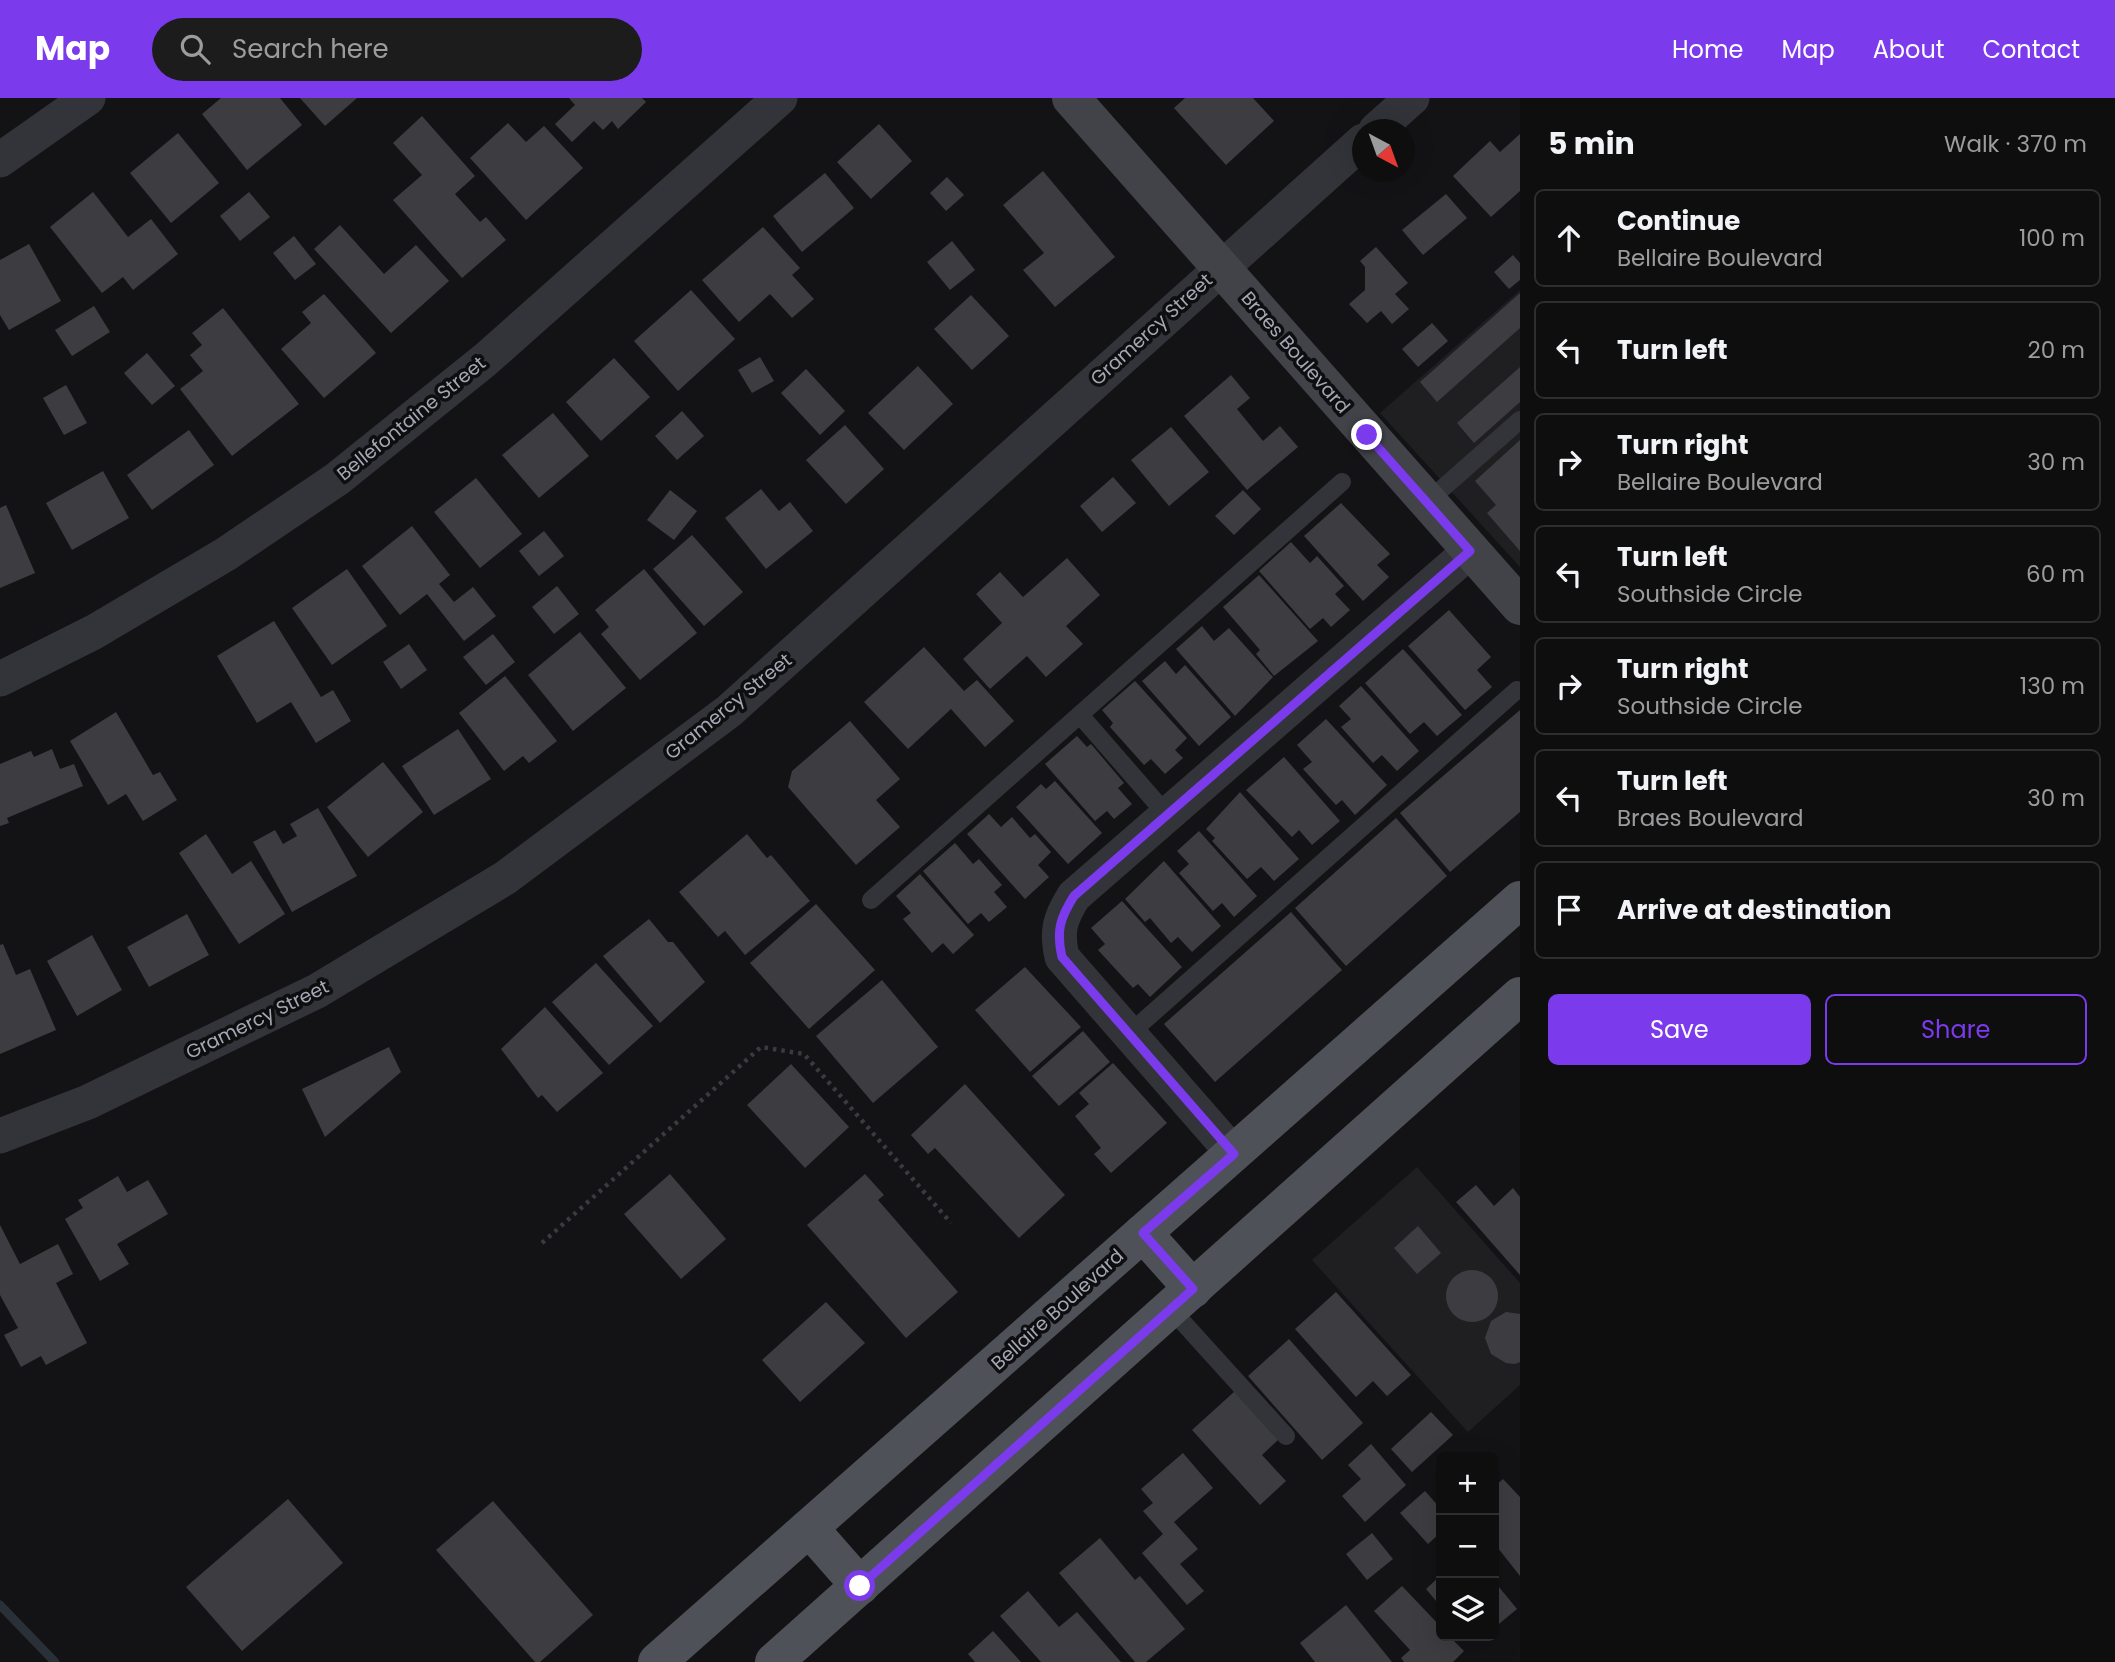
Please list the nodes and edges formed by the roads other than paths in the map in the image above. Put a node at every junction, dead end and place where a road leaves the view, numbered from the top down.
1 (88, 98) edge
2 (780, 98) edge
3 (1071, 98) edge
4 (1412, 98) edge
5 (1388, 119) edge
6 (1352, 151) edge
7 (0, 160) edge
8 (1221, 266) junction
9 (1520, 420) edge
10 (1342, 482) dead end
11 (1427, 502) junction
12 (1470, 551) junction
13 (1520, 606) edge
14 (0, 679) edge
15 (1517, 690) dead end
16 (1080, 715) junction
17 (1167, 815) junction
18 (870, 900) dead end
19 (1520, 900) edge
20 (1520, 996) edge
21 (1129, 1034) junction
22 (0, 1136) edge
23 (1234, 1154) junction
24 (1143, 1233) junction
25 (1182, 1299) junction
26 (1286, 1436) dead end
27 (809, 1528) junction
28 (860, 1586) junction
29 (657, 1662) edge
30 (774, 1662) edge

1 - 7 street
2 - 14 street, Bellefontaine Street
3 - 8 street, Braes Boulevard
4 - 5 street
6 - 8 street, Gramercy Street
8 - 11 street, Braes Boulevard
8 - 22 street, Gramercy Street
9 - 11 lane
10 - 16 lane
11 - 12 street, Braes Boulevard
12 - 13 street, Braes Boulevard
12 - 17 street
15 - 21 lane
16 - 17 lane
16 - 18 lane
17 - 21 street
19 - 23 main road, Bellaire Boulevard
20 - 25 main road
21 - 23 street
23 - 24 main road, Bellaire Boulevard
24 - 25 main road
24 - 27 main road, Bellaire Boulevard
25 - 26 lane
25 - 28 main road
27 - 28 main road
27 - 29 main road, Bellaire Boulevard
28 - 30 main road

